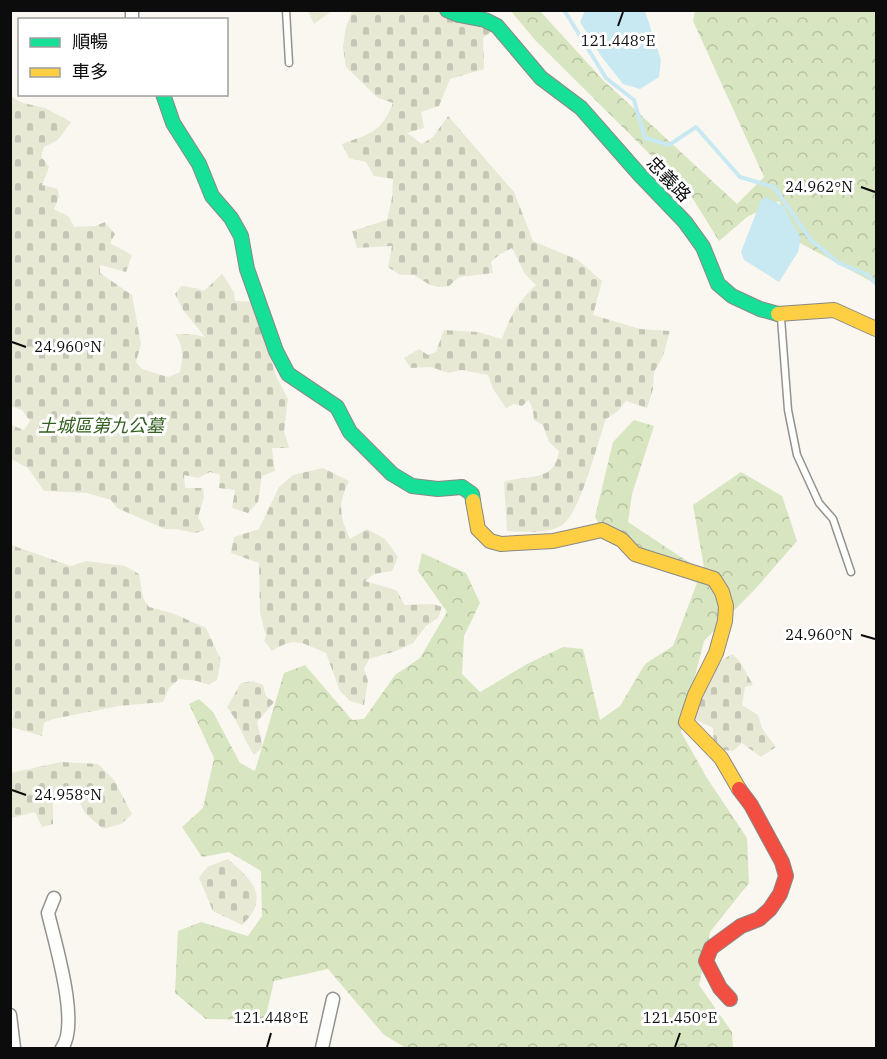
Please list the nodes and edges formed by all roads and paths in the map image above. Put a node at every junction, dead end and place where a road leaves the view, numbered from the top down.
1 (286, 10) edge
2 (447, 10) edge
3 (289, 63) dead end
4 (164, 96) edge
5 (780, 315) junction
6 (876, 328) edge
7 (851, 572) dead end
8 (54, 898) dead end
9 (333, 999) dead end
10 (730, 999) dead end
11 (10, 1015) edge
12 (14, 1048) edge
13 (62, 1048) edge
14 (322, 1048) edge

1 - 3 lane
2 - 5 street, 忠義路
4 - 10 street
5 - 6 street, 忠義路
5 - 7 lane
8 - 13 street
9 - 14 street
11 - 12 street

